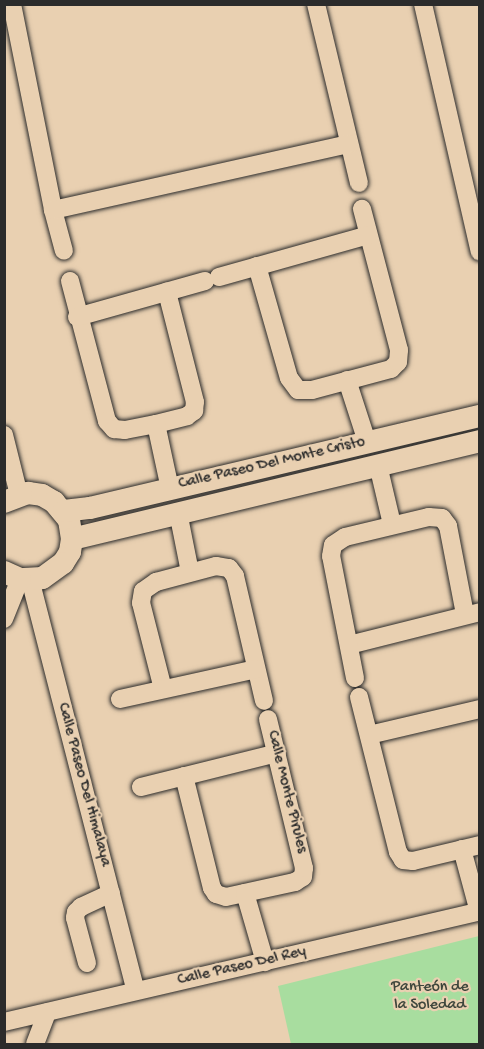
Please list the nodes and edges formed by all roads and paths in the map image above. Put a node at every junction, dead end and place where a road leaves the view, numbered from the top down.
1 (12, 4) edge
2 (316, 4) edge
3 (423, 4) edge
4 (10, 34) edge
5 (349, 144) junction
6 (359, 183) dead end
7 (362, 209) dead end
8 (53, 210) junction
9 (368, 235) junction
10 (64, 251) dead end
11 (480, 252) edge
12 (257, 266) junction
13 (70, 281) dead end
14 (167, 292) junction
15 (77, 317) junction
16 (347, 380) junction
17 (480, 416) edge
18 (156, 424) junction
19 (4, 435) edge
20 (480, 441) edge
21 (367, 442) junction
22 (7, 460) edge
23 (378, 465) junction
24 (170, 489) junction
25 (12, 499) edge
26 (64, 511) junction
27 (178, 512) junction
28 (392, 525) junction
29 (72, 539) junction
30 (190, 572) junction
31 (18, 577) edge
32 (472, 613) edge
33 (4, 619) edge
34 (349, 645) junction
35 (256, 669) junction
36 (355, 678) dead end
37 (163, 689) junction
38 (359, 697) dead end
39 (120, 699) dead end
40 (264, 701) dead end
41 (480, 709) edge
42 (268, 719) dead end
43 (369, 735) junction
44 (277, 753) junction
45 (184, 776) junction
46 (141, 787) dead end
47 (471, 847) edge
48 (111, 893) junction
49 (245, 893) junction
50 (479, 912) edge
51 (265, 962) junction
52 (87, 963) dead end
53 (136, 991) junction
54 (46, 1012) junction
55 (4, 1022) edge
56 (35, 1044) edge

1 - 4 street
2 - 5 street
3 - 11 street
4 - 8 street
5 - 6 street
5 - 8 street
7 - 9 street
8 - 10 street
9 - 12 street
9 - 16 street
12 - 14 street
12 - 16 street
13 - 15 street
14 - 15 street
14 - 18 street
15 - 18 street
16 - 21 street
17 - 21 main road, Calle Paseo Del Monte Cristo
18 - 24 street
19 - 22 street
20 - 23 main road, Calle Paseo Del Monte Cristo
21 - 24 main road, Calle Paseo Del Monte Cristo
22 - 25 street
23 - 27 main road, Calle Paseo Del Monte Cristo
23 - 28 street
24 - 26 main road, Calle Paseo Del Monte Cristo
25 - 26 main road
26 - 29 main road
27 - 29 main road, Calle Paseo Del Monte Cristo
27 - 30 street
28 - 32 street
28 - 34 street
29 - 31 main road
30 - 35 street
30 - 37 street
31 - 33 street
31 - 48 street, Calle Paseo Del Himalaya
32 - 34 street
34 - 36 street
35 - 37 street
35 - 40 street
37 - 39 street
38 - 43 street
41 - 43 street
42 - 44 street, Calle Monte Pirules
43 - 47 street
44 - 45 street
44 - 49 street, Calle Monte Pirules
45 - 46 street
45 - 49 street
47 - 50 street
48 - 52 street
48 - 53 street, Calle Paseo Del Himalaya
49 - 51 street
50 - 51 street, Calle Paseo Del Rey
51 - 53 street, Calle Paseo Del Rey
53 - 54 street, Calle Paseo Del Rey
54 - 55 street, Calle Paseo Del Rey
54 - 56 street

